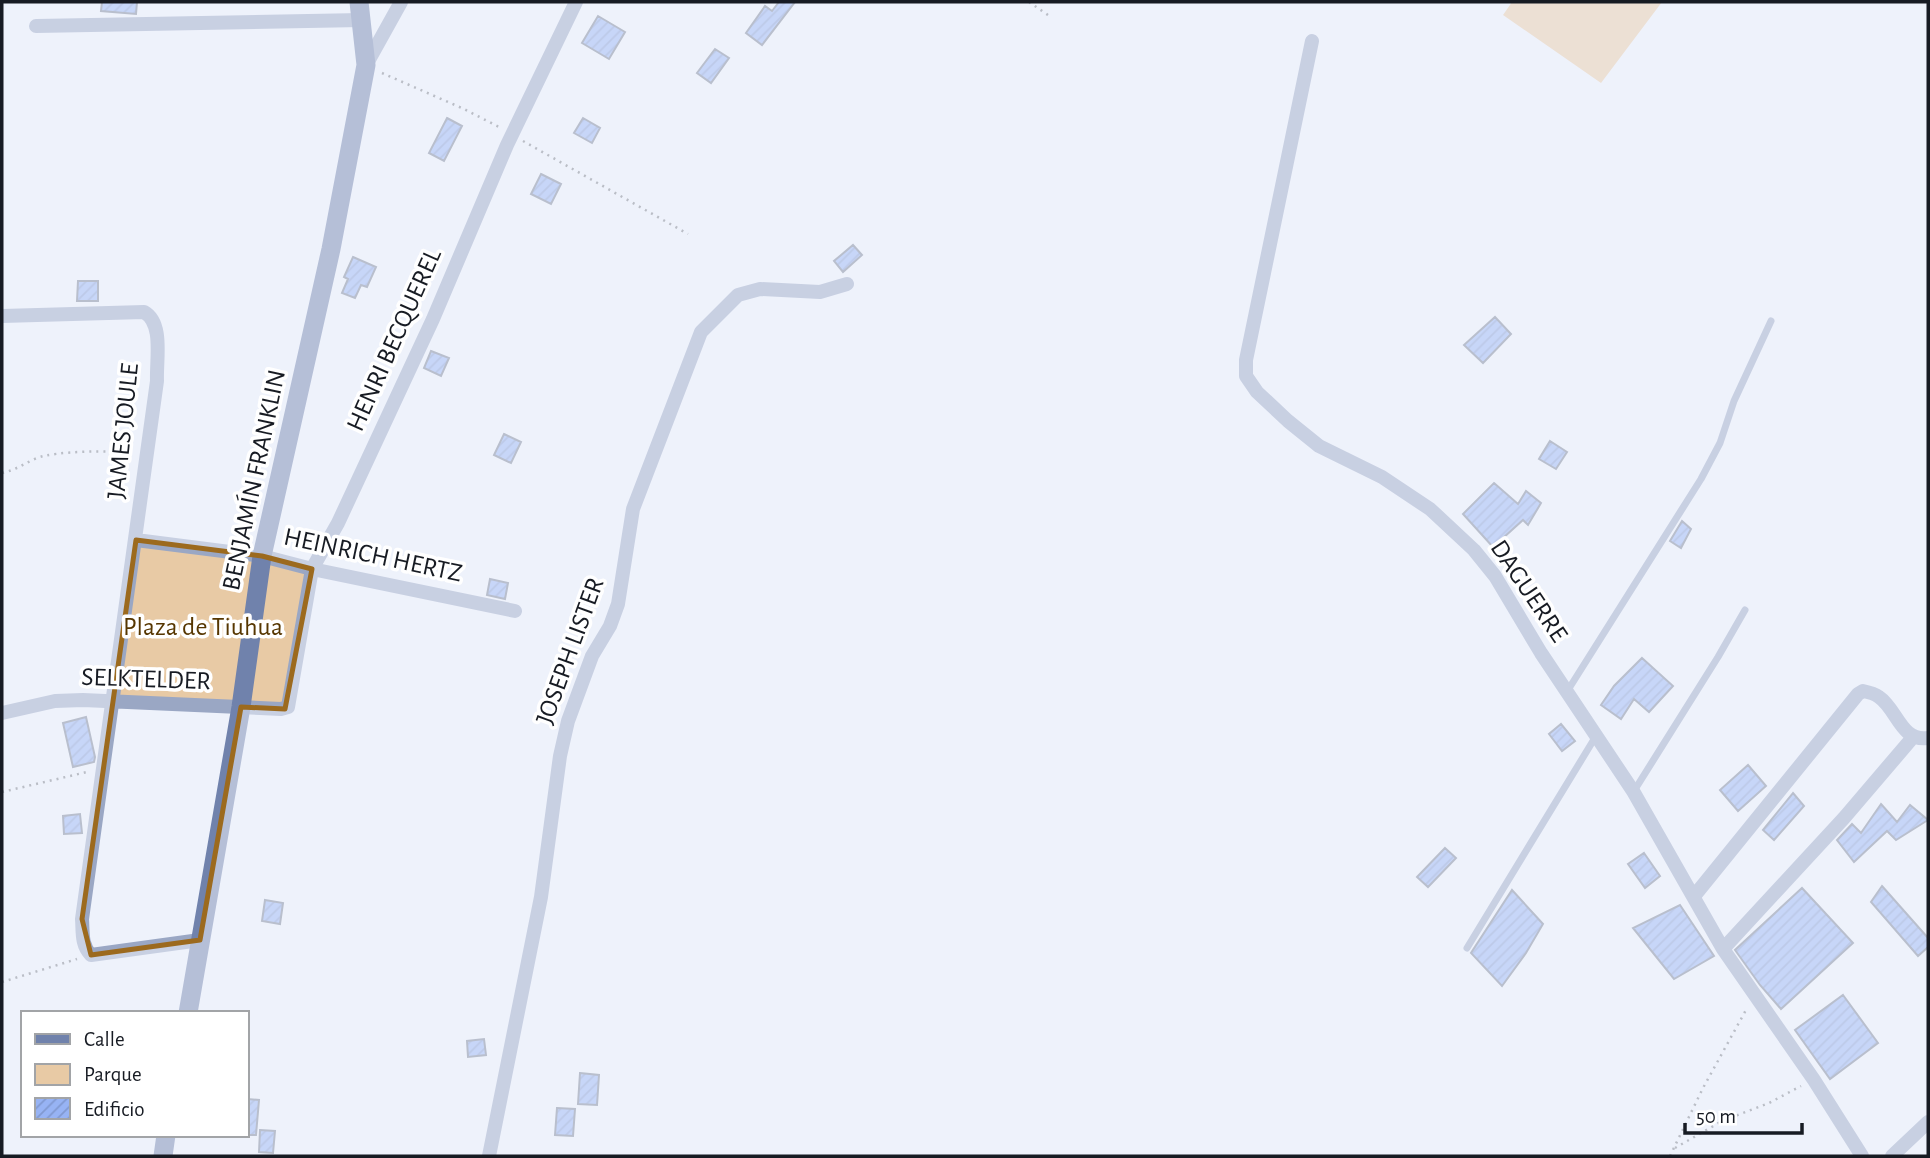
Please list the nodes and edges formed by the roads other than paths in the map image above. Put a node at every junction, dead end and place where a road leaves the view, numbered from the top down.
1 (401, 2) edge
2 (576, 2) edge
3 (360, 11) edge
4 (36, 26) dead end
5 (1312, 41) dead end
6 (366, 65) junction
7 (847, 284) dead end
8 (2, 316) edge
9 (1771, 321) dead end
10 (136, 540) junction
11 (262, 556) junction
12 (312, 569) junction
13 (1745, 610) dead end
14 (515, 611) dead end
15 (1567, 690) junction
16 (111, 701) junction
17 (288, 706) joint
18 (241, 707) junction
19 (2, 712) edge
20 (1597, 735) junction
21 (1921, 737) edge
22 (1633, 791) junction
23 (1695, 895) junction
24 (200, 940) junction
25 (1467, 948) dead end
26 (1724, 948) junction
27 (188, 1011) edge
28 (1928, 1122) edge
29 (166, 1137) edge
30 (163, 1156) edge
31 (489, 1156) edge
32 (1862, 1156) edge
33 (1892, 1156) edge

1 - 6 street
2 - 12 street, HENRI BECQUEREL
3 - 4 street
3 - 6 street, BENJAMÍN FRANKLIN
5 - 15 street, DAGUERRE
6 - 11 street, BENJAMÍN FRANKLIN
7 - 31 street, JOSEPH LISTER
8 - 10 street, JAMES JOULE
9 - 15 lane
10 - 11 street, HEINRICH HERTZ
10 - 16 street, JAMES JOULE
11 - 12 street, HEINRICH HERTZ
11 - 18 street, BENJAMÍN FRANKLIN
12 - 14 street, HEINRICH HERTZ
12 - 17 street, HENRI BECQUEREL
13 - 22 lane
15 - 20 street, DAGUERRE
16 - 18 street, SELKTELDER
16 - 19 street, SELKTELDER
16 - 24 street, JAMES JOULE
17 - 18 street, SELKTELDER
18 - 24 street, BENJAMÍN FRANKLIN
20 - 22 street, DAGUERRE
20 - 25 lane
21 - 23 street
21 - 26 street
22 - 23 street, DAGUERRE
23 - 26 street, DAGUERRE
24 - 27 street, BENJAMÍN FRANKLIN
26 - 32 street, DAGUERRE
28 - 33 street
29 - 30 street

